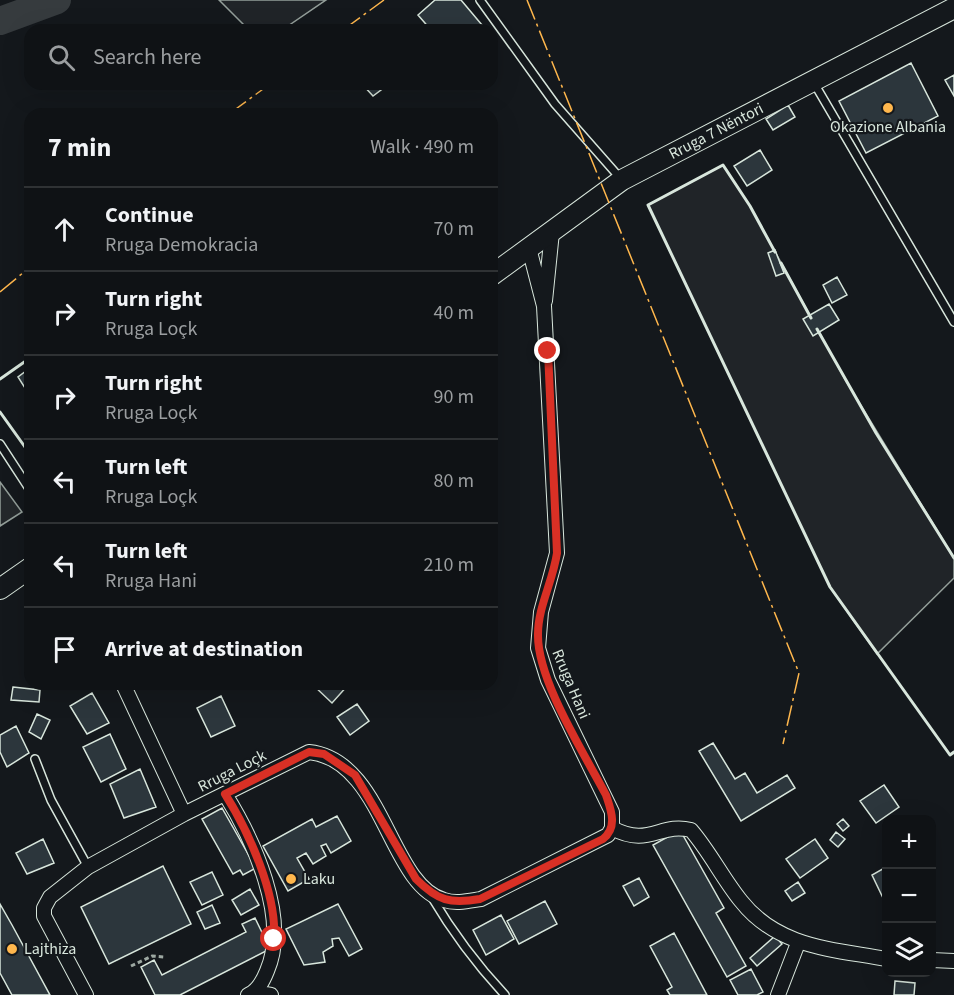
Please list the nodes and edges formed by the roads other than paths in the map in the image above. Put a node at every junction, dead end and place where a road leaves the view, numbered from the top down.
1 (480, 0) edge
2 (954, 8) edge
3 (497, 24) edge
4 (498, 25) edge
5 (813, 80) junction
6 (622, 180) junction
7 (552, 232) junction
8 (529, 248) junction
9 (498, 270) edge
10 (544, 306) junction
11 (954, 322) edge
12 (0, 444) edge
13 (24, 481) edge
14 (24, 572) edge
15 (0, 589) edge
16 (126, 690) edge
17 (35, 759) dead end
18 (225, 794) junction
19 (184, 814) junction
20 (612, 828) junction
21 (88, 867) junction
22 (428, 891) junction
23 (798, 943) junction
24 (882, 958) edge
25 (936, 960) edge
26 (954, 961) edge
27 (251, 994) edge
28 (86, 995) edge
29 (271, 995) edge
30 (505, 995) edge
31 (778, 995) edge

1 - 3 lane
2 - 5 main road, Rruga 7 Nëntori
4 - 6 lane
5 - 6 main road, Rruga 7 Nëntori
5 - 11 lane
6 - 7 main road, Rruga 7 Nëntori
7 - 8 main road, Rruga 7 Nëntori
7 - 10 street, Rruga Hani
8 - 9 main road, Rruga 7 Nëntori
8 - 10 street, Rruga Hani
10 - 20 street, Rruga Hani
12 - 13 lane
14 - 15 main road
16 - 19 street
17 - 21 lane
18 - 19 street, Rruga Loçk
18 - 22 street, Rruga Loçk
18 - 27 street
19 - 21 street, Rruga Loçk
20 - 22 street
20 - 23 street
21 - 28 street, Rruga Loçk
22 - 30 lane
23 - 24 street
23 - 31 street
25 - 26 street
27 - 29 street

